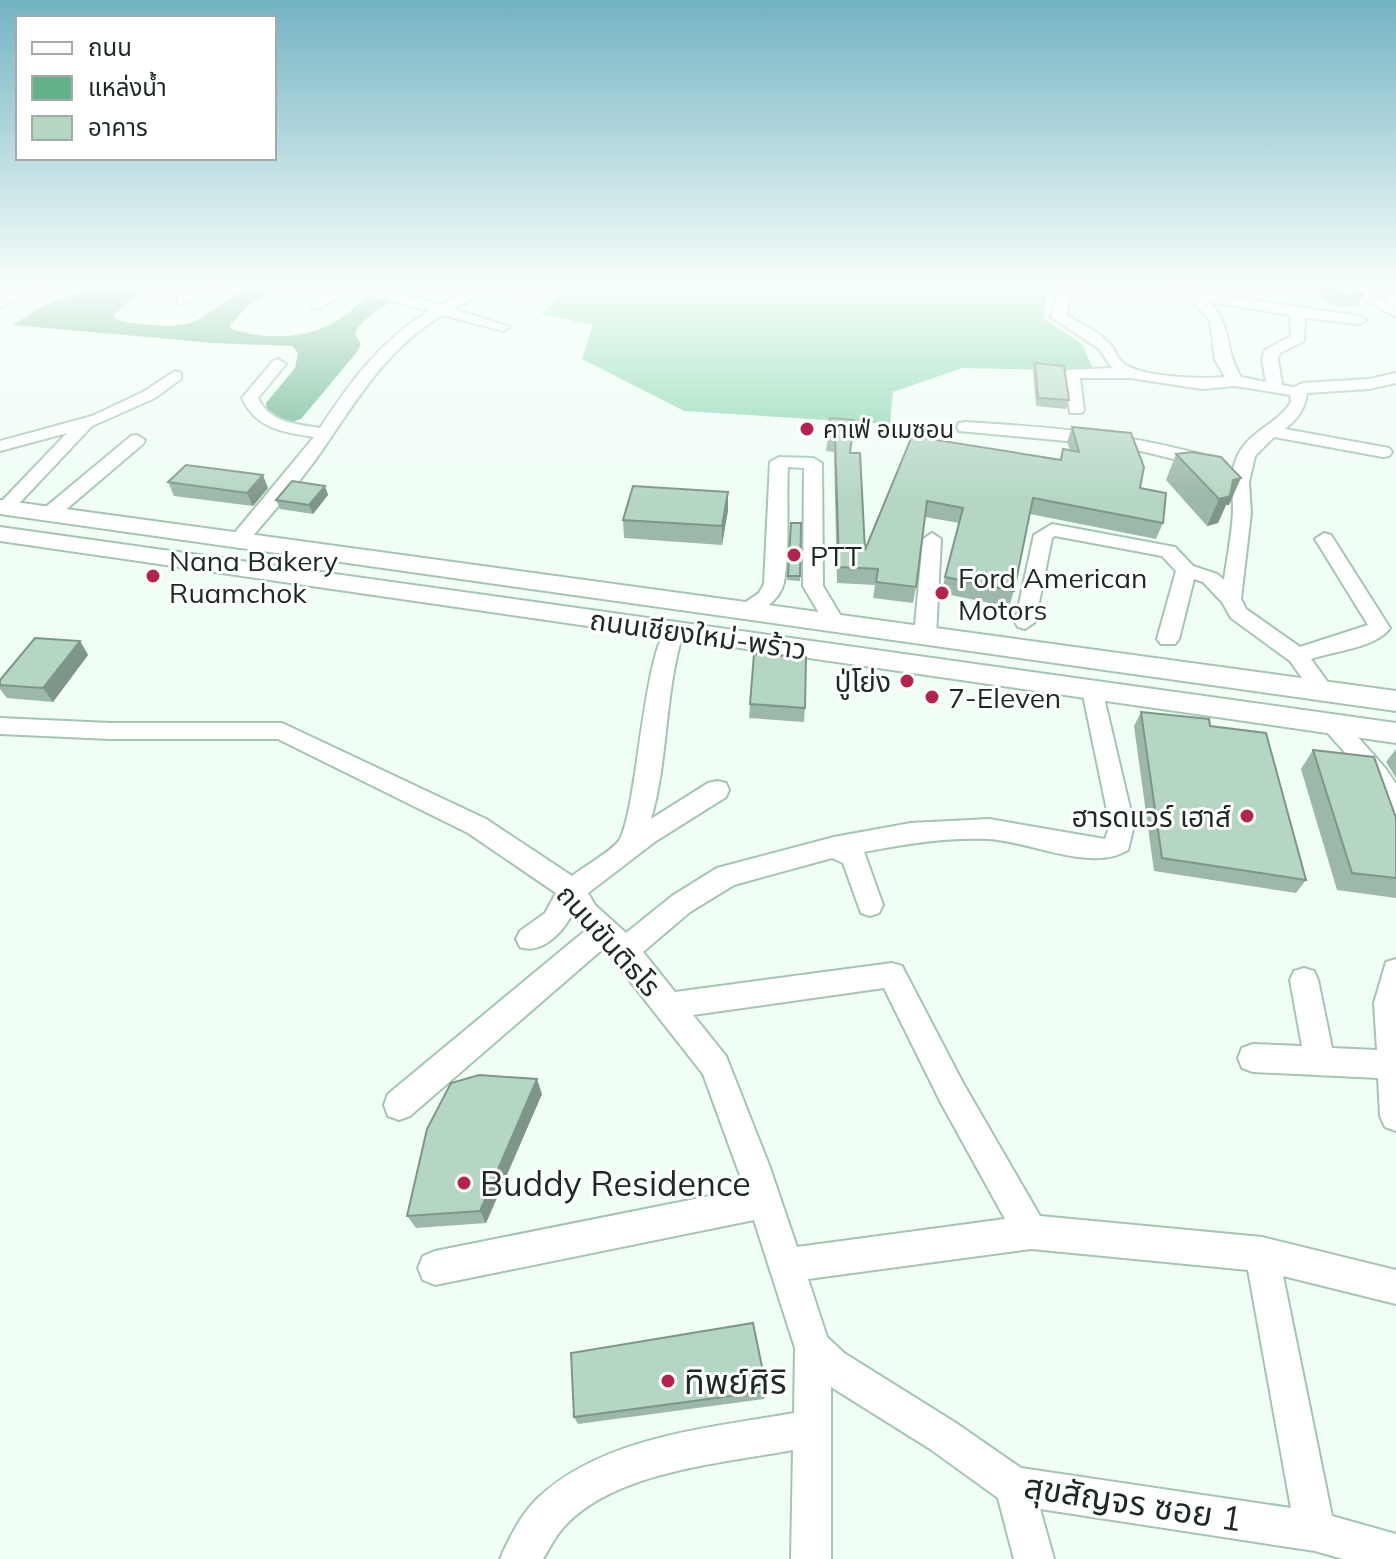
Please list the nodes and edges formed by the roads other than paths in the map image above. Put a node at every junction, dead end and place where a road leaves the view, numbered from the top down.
1 (380, 357) edge
2 (1113, 357) edge
3 (1223, 357) edge
4 (1271, 357) edge
5 (278, 364) dead end
6 (1124, 369) junction
7 (175, 376) dead end
8 (1396, 378) edge
9 (1235, 381) junction
10 (1275, 387) junction
11 (1297, 392) junction
12 (1076, 410) dead end
13 (85, 424) junction
14 (965, 427) dead end
15 (1271, 431) junction
16 (323, 433) junction
17 (137, 440) dead end
18 (0, 446) edge
19 (1383, 452) dead end
20 (1242, 474) junction
21 (2, 507) edge
22 (49, 514) junction
23 (775, 524) junction
24 (813, 525) junction
25 (0, 534) edge
26 (932, 539) dead end
27 (1324, 539) dead end
28 (239, 540) junction
29 (1186, 570) junction
30 (774, 584) junction
31 (813, 586) junction
32 (1231, 599) junction
33 (744, 610) junction
34 (1025, 622) dead end
35 (835, 623) junction
36 (674, 630) junction
37 (925, 636) junction
38 (1168, 639) dead end
39 (1298, 656) junction
40 (1093, 690) junction
41 (1323, 691) junction
42 (1396, 701) edge
43 (1334, 725) junction
44 (0, 726) edge
45 (1396, 733) edge
46 (717, 790) dead end
47 (1396, 805) edge
48 (630, 846) junction
49 (834, 847) junction
50 (572, 890) junction
51 (870, 905) dead end
52 (530, 939) dead end
53 (615, 941) junction
54 (1396, 971) edge
55 (1304, 980) dead end
56 (668, 1006) junction
57 (1253, 1058) dead end
58 (1320, 1062) junction
59 (1394, 1071) edge
60 (399, 1105) dead end
61 (1396, 1116) edge
62 (765, 1201) junction
63 (1031, 1232) junction
64 (1262, 1254) junction
65 (786, 1265) junction
66 (435, 1268) dead end
67 (1396, 1287) edge
68 (813, 1348) junction
69 (813, 1428) junction
70 (1014, 1486) junction
71 (1315, 1531) junction
72 (1396, 1554) edge
73 (520, 1559) edge
74 (811, 1559) edge
75 (1034, 1559) edge

1 - 16 street
2 - 6 street
3 - 9 street
4 - 10 street
5 - 16 street
6 - 9 street
6 - 12 street
7 - 13 street
8 - 11 street
9 - 10 street
10 - 11 street
11 - 15 street
13 - 18 street
13 - 21 street
14 - 20 street
15 - 19 street
15 - 20 street
16 - 28 street
17 - 22 street
20 - 32 street
21 - 22 main road, ถนนเชียงใหม่-พร้าว
22 - 28 main road, ถนนเชียงใหม่-พร้าว
23 - 24 street
23 - 24 street
23 - 30 street
24 - 31 street
25 - 36 main road, ถนนเชียงใหม่-พร้าว
26 - 37 street
27 - 39 street
28 - 33 main road, ถนนเชียงใหม่-พร้าว
29 - 32 street
29 - 34 street
29 - 38 street
30 - 31 street
30 - 33 street
31 - 35 street
32 - 39 street
33 - 35 main road, ถนนเชียงใหม่-พร้าว
35 - 37 main road, ถนนเชียงใหม่-พร้าว
36 - 40 main road, ถนนเชียงใหม่-พร้าว
36 - 48 street
37 - 41 main road, ถนนเชียงใหม่-พร้าว
39 - 41 street
40 - 43 main road, ถนนเชียงใหม่-พร้าว
40 - 49 street
41 - 42 main road, ถนนเชียงใหม่-พร้าว
41 - 43 main road
43 - 45 main road, ถนนเชียงใหม่-พร้าว
43 - 47 street
44 - 50 street, ถนนขันติธโร
46 - 48 street
48 - 50 street
49 - 51 street
49 - 53 street
50 - 52 street
50 - 53 street, ถนนขันติธโร
53 - 56 street, ถนนขันติธโร
53 - 60 street
54 - 59 street
55 - 58 street
56 - 62 street, ถนนขันติธโร
56 - 63 street
57 - 58 street
58 - 59 street
59 - 61 street
62 - 65 street, ถนนขันติธโร
62 - 66 street
63 - 64 street
63 - 65 street
64 - 67 street
64 - 71 street
65 - 68 street, ถนนขันติธโร
68 - 69 street, ถนนขันติธโร
68 - 70 street, สุขสัญจร ซอย 1
69 - 73 street
69 - 74 street, ถนนขันติธโร
70 - 71 street, สุขสัญจร ซอย 1
70 - 75 street
71 - 72 street, สุขสัญจร ซอย 1

